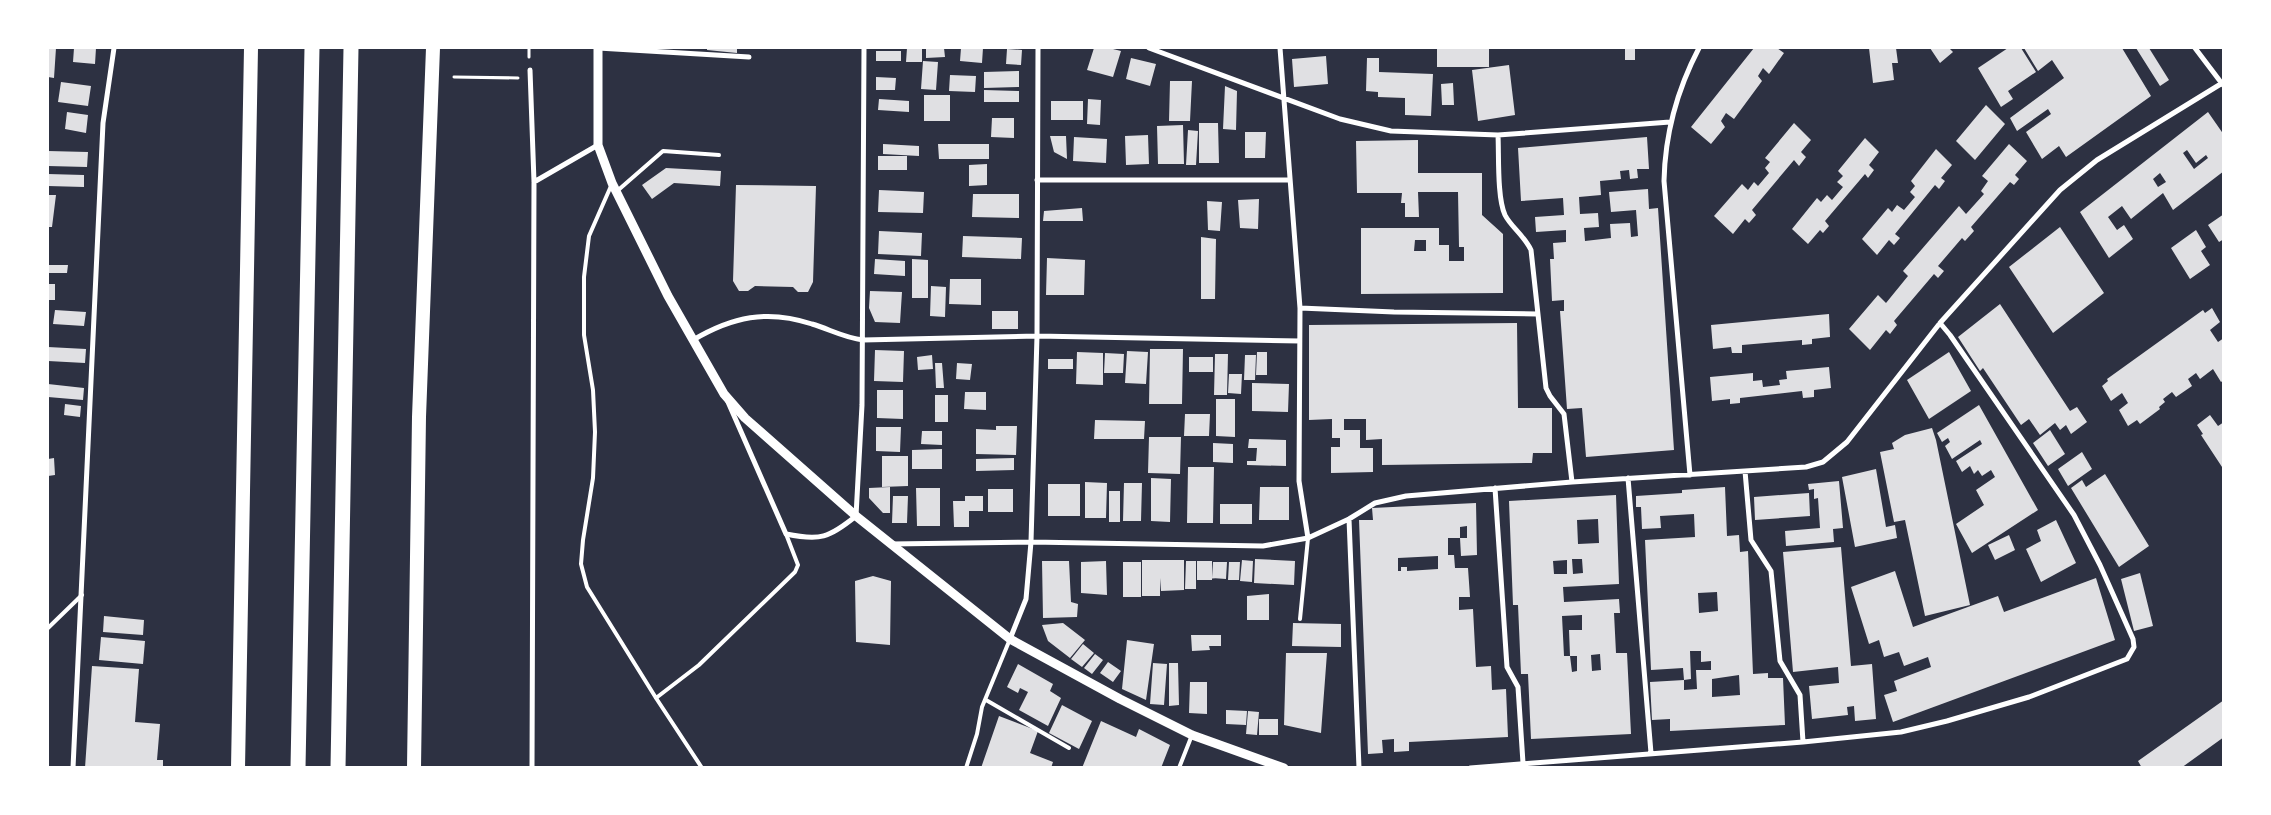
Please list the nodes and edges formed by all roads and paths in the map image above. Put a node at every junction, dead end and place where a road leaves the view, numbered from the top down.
1 (114, 48) edge
2 (250, 48) edge
3 (312, 48) edge
4 (352, 48) edge
5 (433, 48) edge
6 (598, 48) edge
7 (864, 48) edge
8 (1038, 48) edge
9 (1149, 48) edge
10 (1280, 48) edge
11 (1699, 48) edge
12 (2195, 48) edge
13 (749, 57) dead end
14 (530, 70) dead end
15 (454, 77) dead end
16 (514, 78) dead end
17 (2223, 83) edge
18 (1284, 99) junction
19 (1670, 122) junction
20 (1498, 135) junction
21 (598, 145) junction
22 (719, 154) dead end
23 (1037, 180) junction
24 (1290, 180) junction
25 (534, 182) junction
26 (614, 188) junction
27 (1300, 308) junction
28 (1537, 314) junction
29 (1940, 323) junction
30 (1036, 336) junction
31 (693, 340) junction
32 (863, 340) junction
33 (1300, 341) junction
34 (724, 394) junction
35 (1745, 471) junction
36 (1690, 475) junction
37 (1628, 478) junction
38 (1572, 482) junction
39 (1495, 488) junction
40 (856, 516) junction
41 (1349, 519) junction
42 (786, 534) junction
43 (1308, 538) junction
44 (1031, 542) junction
45 (890, 544) junction
46 (83, 593) junction
47 (1300, 619) dead end
48 (48, 628) edge
49 (1010, 639) junction
50 (656, 698) junction
51 (986, 700) junction
52 (1192, 734) junction
53 (1803, 742) junction
54 (1069, 748) dead end
55 (1650, 753) junction
56 (1523, 763) junction
57 (1506, 766) edge
58 (74, 768) edge
59 (238, 768) edge
60 (298, 768) edge
61 (338, 768) edge
62 (414, 768) edge
63 (532, 768) edge
64 (702, 768) edge
65 (966, 768) edge
66 (1180, 768) edge
67 (1284, 768) edge
68 (1359, 768) edge
69 (1470, 768) edge

1 - 46 street
2 - 59 highway
3 - 60 highway
4 - 61 highway
5 - 62 highway
6 - 13 street
6 - 21 street
7 - 32 street
8 - 23 street
9 - 18 street
10 - 18 street
11 - 19 street
12 - 17 street
14 - 25 street
15 - 16 path
17 - 29 street
18 - 20 street
18 - 24 street
19 - 20 street
19 - 36 street
20 - 28 street
21 - 25 street
21 - 26 street
22 - 26 lane
23 - 24 street
23 - 30 street
24 - 27 street
25 - 63 street
26 - 31 street
26 - 50 lane
27 - 28 street
27 - 33 street
28 - 38 street
29 - 35 street
29 - 53 street
30 - 32 street
30 - 33 street
30 - 44 street
31 - 32 street
31 - 34 street
32 - 40 street
33 - 43 street
34 - 40 street
34 - 42 street
35 - 36 street
35 - 53 street
36 - 37 street
37 - 38 street
37 - 55 street
38 - 39 street
39 - 41 street
39 - 56 street
40 - 42 street
40 - 45 street
41 - 43 street
41 - 68 street
42 - 50 lane
43 - 44 street
43 - 47 lane
44 - 45 street
44 - 49 street
45 - 49 street
46 - 48 lane
46 - 58 street
49 - 51 lane
49 - 52 street
50 - 64 lane
51 - 54 lane
51 - 65 lane
52 - 66 lane
52 - 67 street
53 - 55 street
55 - 56 street
56 - 57 street
57 - 69 street

